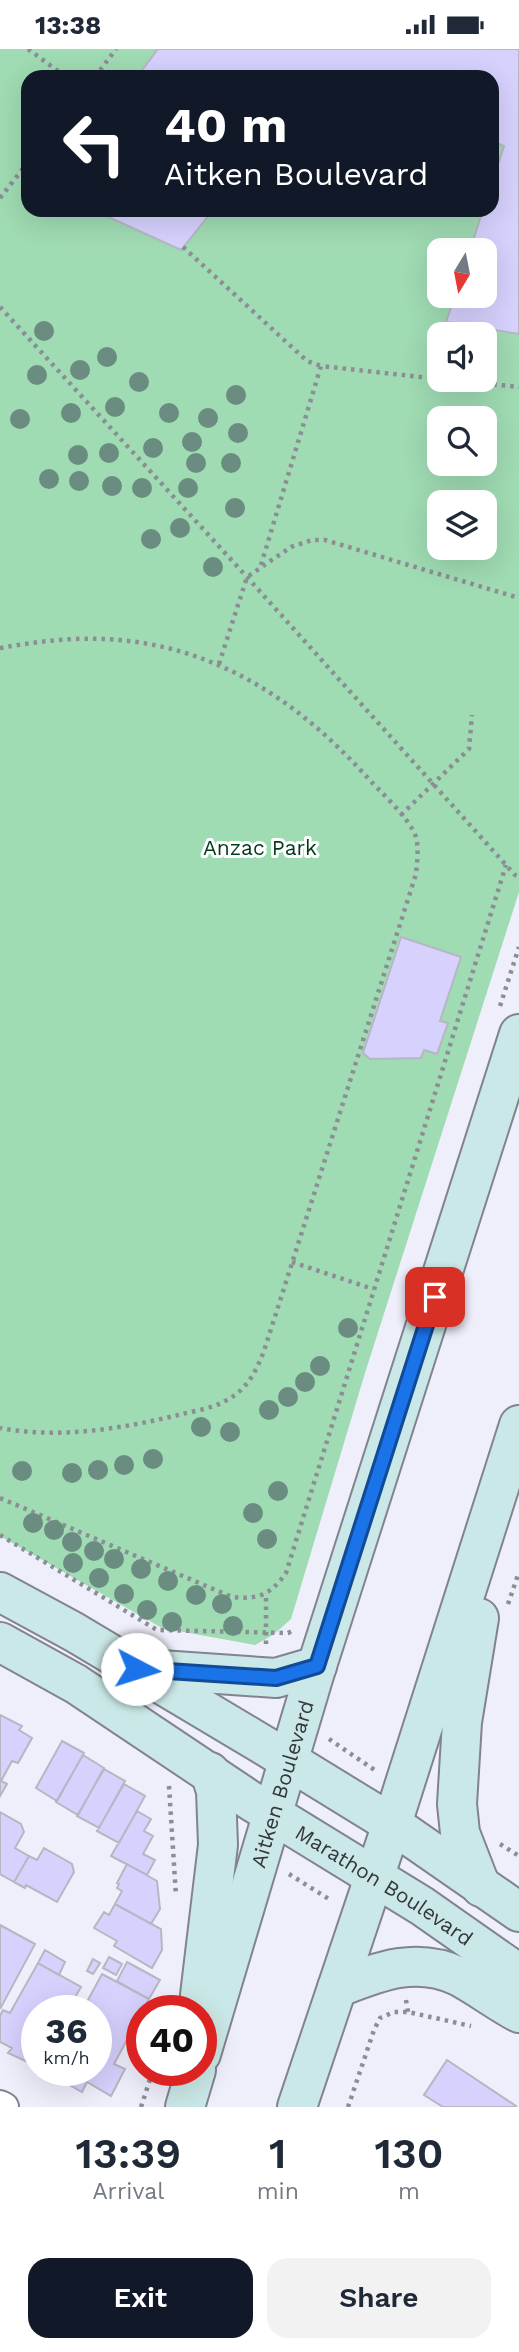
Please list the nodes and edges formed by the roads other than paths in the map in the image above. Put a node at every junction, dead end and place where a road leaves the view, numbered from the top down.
1 (509, 1022) edge
2 (515, 1438) edge
3 (0, 1592) edge
4 (0, 1642) edge
5 (317, 1666) junction
6 (137, 1669) junction
7 (289, 1761) junction
8 (210, 1772) junction
9 (273, 1814) junction
10 (392, 1824) junction
11 (374, 1877) junction
12 (481, 1887) junction
13 (519, 1912) edge
14 (519, 1974) edge
15 (337, 1988) junction
16 (200, 1995) edge
17 (217, 2000) edge
18 (519, 2013) edge
19 (184, 2086) edge
20 (190, 2086) edge
21 (182, 2107) edge
22 (297, 2107) edge

1 - 5 street, Aitken Boulevard
2 - 10 street
2 - 12 street
3 - 6 street
4 - 8 street, Marathon Boulevard
5 - 6 street
5 - 7 street, Aitken Boulevard
6 - 7 street
7 - 9 street, Aitken Boulevard
7 - 10 street
8 - 9 street, Marathon Boulevard
8 - 16 street
9 - 11 street, Marathon Boulevard
9 - 17 street, Aitken Boulevard
10 - 11 street
10 - 12 street
11 - 14 street, Marathon Boulevard
11 - 15 street
12 - 13 street
15 - 18 street
15 - 22 street
19 - 21 street
20 - 21 street

